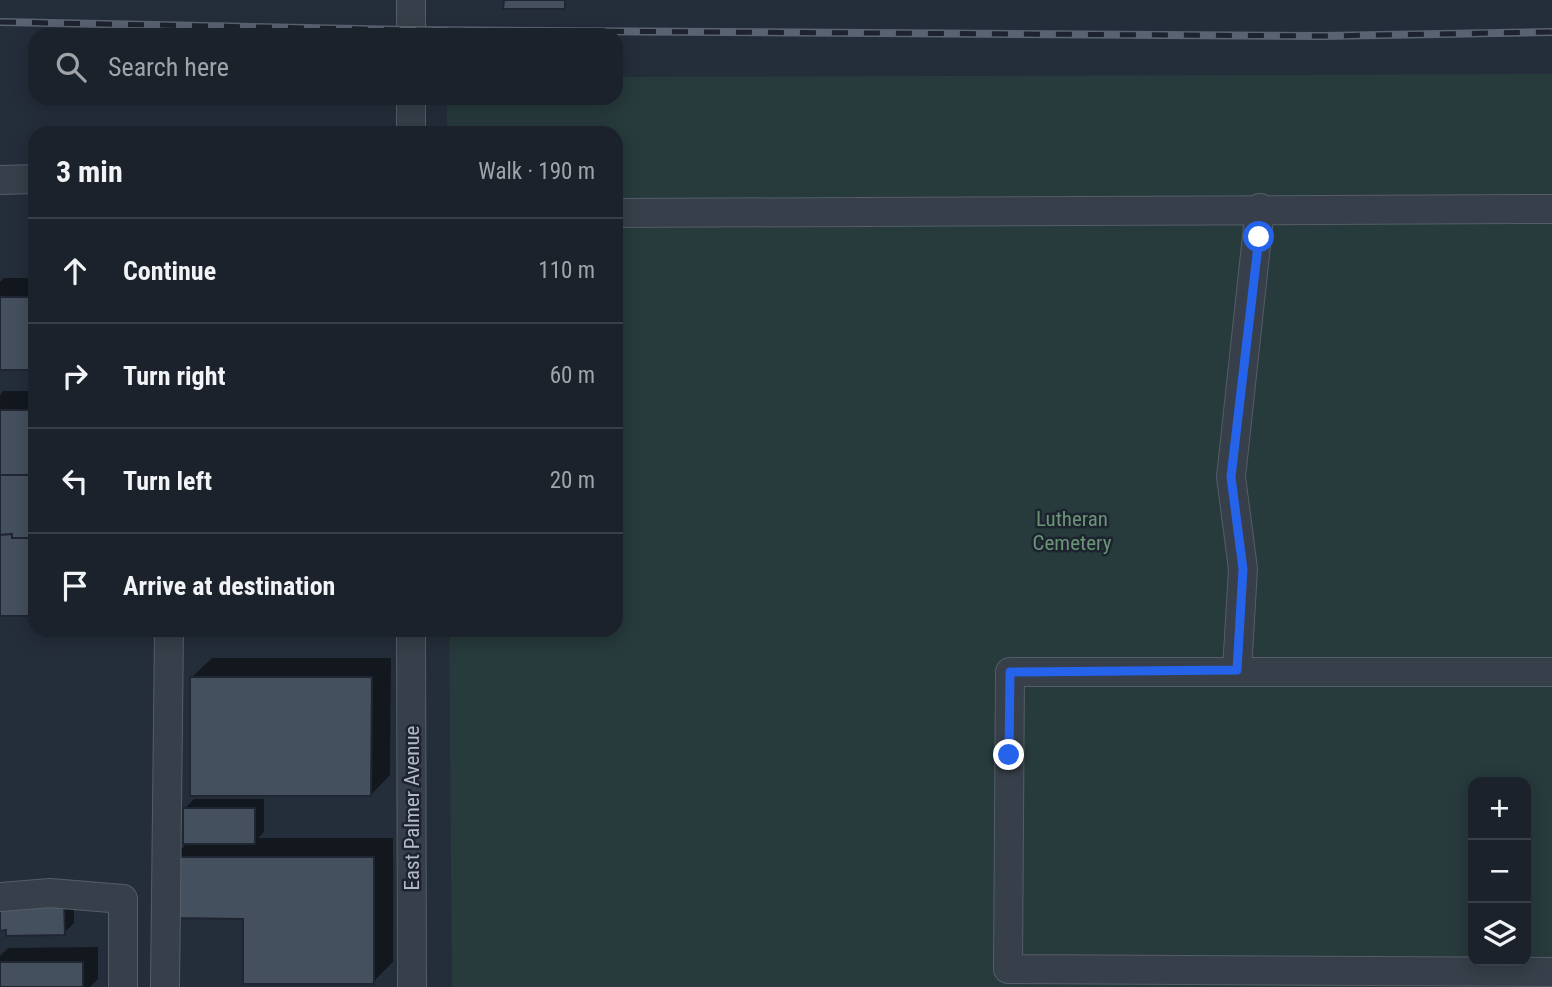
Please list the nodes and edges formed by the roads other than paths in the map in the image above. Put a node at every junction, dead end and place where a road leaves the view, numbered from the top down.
1 (411, 0) edge
2 (411, 28) edge
3 (411, 105) edge
4 (411, 126) edge
5 (28, 179) edge
6 (0, 180) edge
7 (1260, 208) junction
8 (1552, 209) edge
9 (623, 213) edge
10 (169, 637) edge
11 (411, 637) edge
12 (1237, 670) junction
13 (1552, 672) edge
14 (0, 897) edge
15 (1552, 972) edge
16 (123, 987) edge
17 (165, 987) edge
18 (412, 987) edge

1 - 2 street
3 - 4 street
5 - 6 street
7 - 8 street
7 - 9 street
7 - 12 street
10 - 17 street
11 - 18 street, East Palmer Avenue
12 - 13 street
12 - 15 street
14 - 16 street

